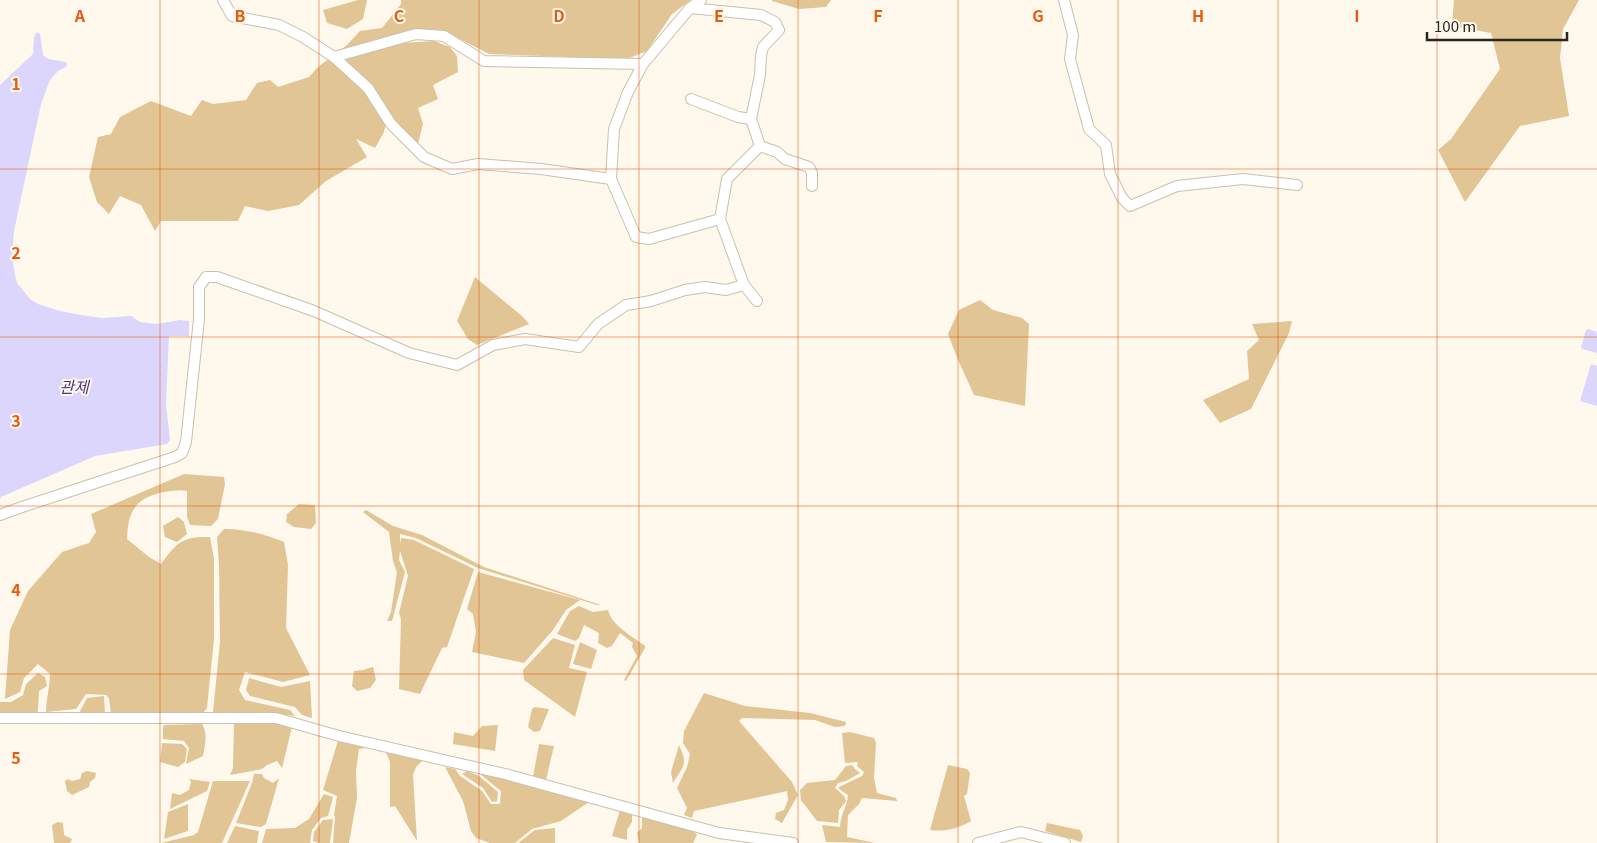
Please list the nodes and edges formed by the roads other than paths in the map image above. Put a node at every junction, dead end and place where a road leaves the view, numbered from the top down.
1 (223, 0) edge
2 (700, 0) edge
3 (1064, 0) edge
4 (690, 8) junction
5 (334, 56) junction
6 (643, 64) junction
7 (691, 99) dead end
8 (752, 119) junction
9 (760, 146) junction
10 (611, 179) junction
11 (1297, 185) dead end
12 (812, 186) dead end
13 (720, 219) junction
14 (744, 285) junction
15 (757, 301) dead end
16 (0, 515) edge
17 (0, 718) edge
18 (793, 843) edge
19 (978, 843) edge
20 (1065, 843) edge

1 - 5 street
2 - 4 street
3 - 11 street
4 - 6 street
4 - 8 street
5 - 6 street
5 - 10 street
6 - 10 street
7 - 8 street
8 - 9 street
9 - 12 street
9 - 13 street
10 - 13 street
13 - 14 street
14 - 15 street
14 - 16 street
17 - 18 street
19 - 20 street

